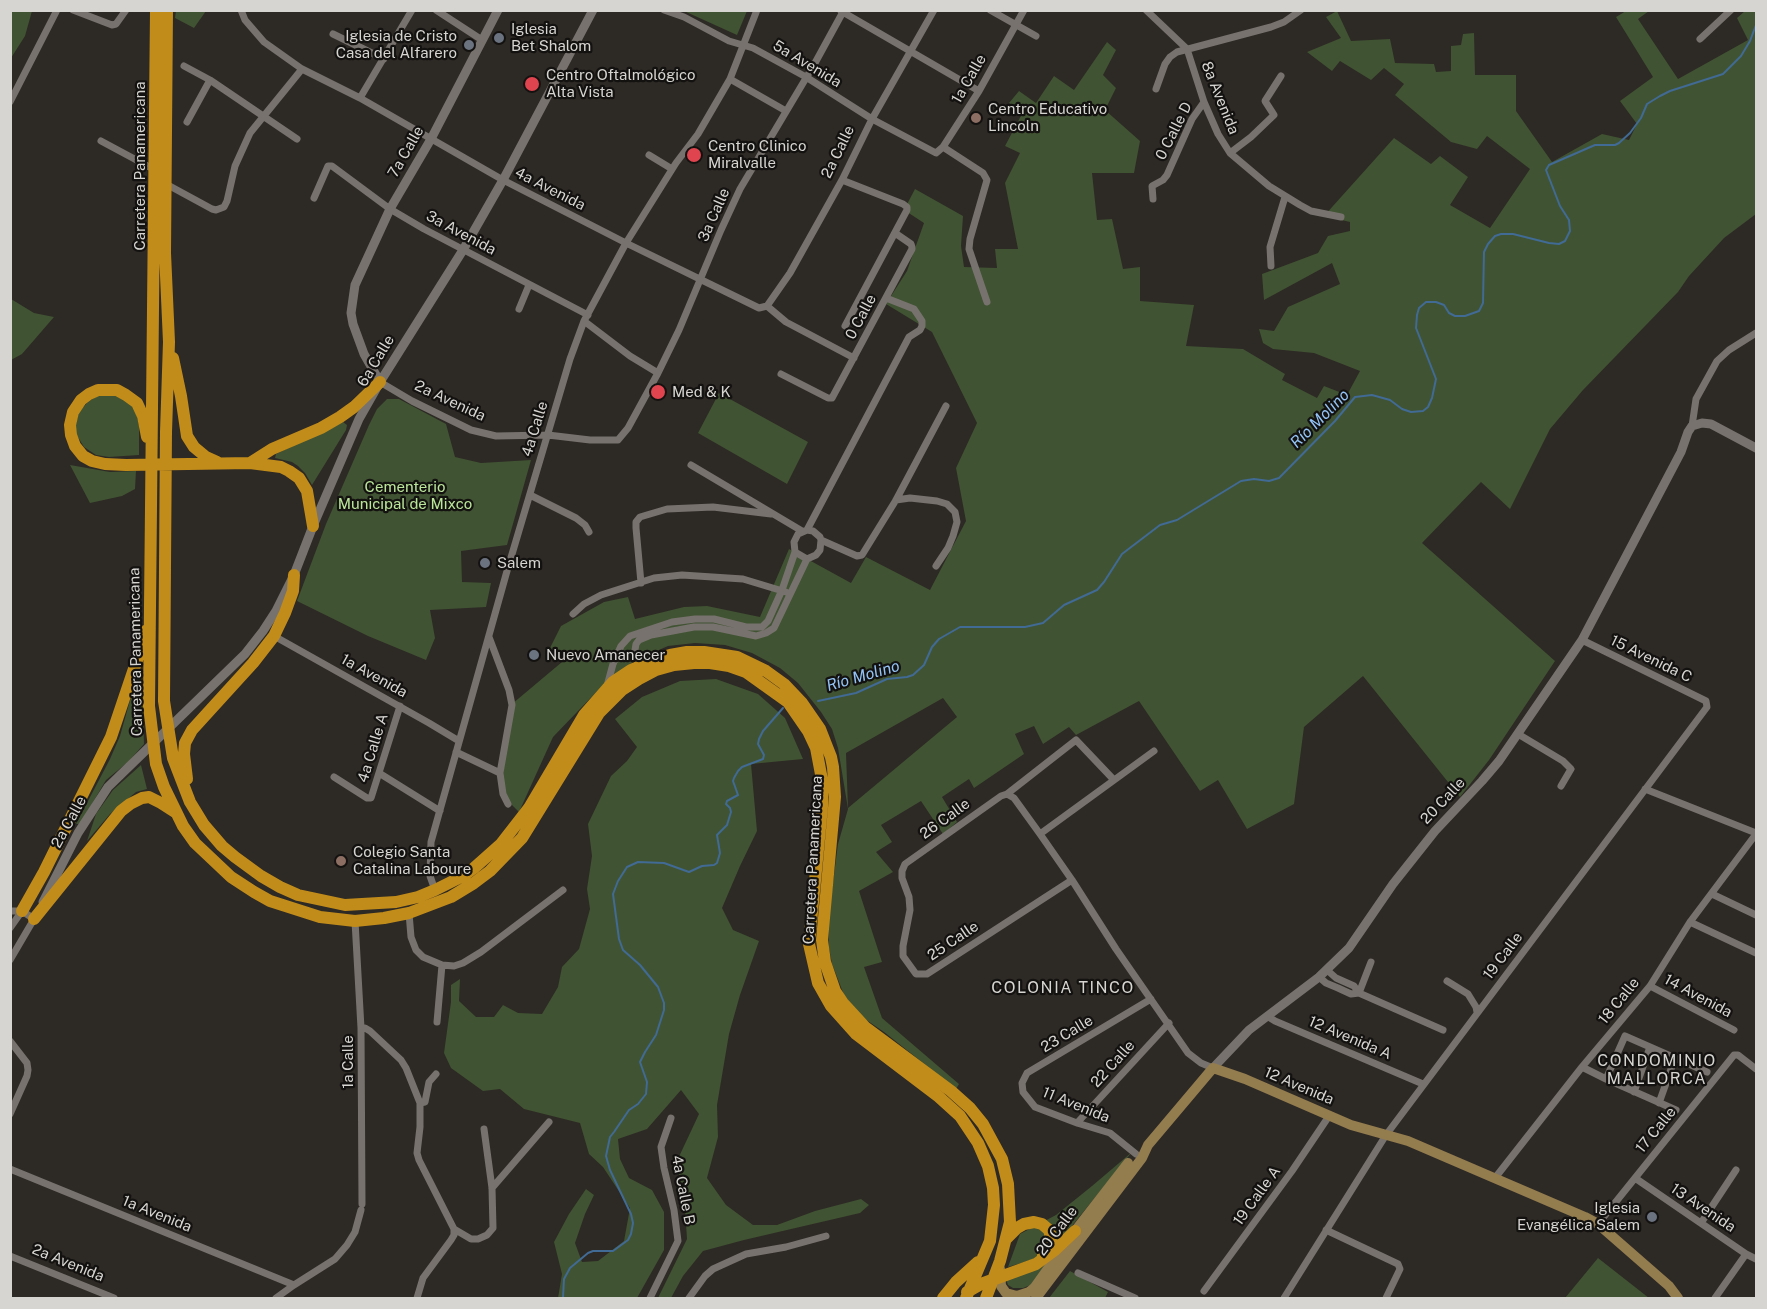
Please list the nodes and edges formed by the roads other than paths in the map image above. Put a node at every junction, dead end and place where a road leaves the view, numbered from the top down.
1 (57, 10) edge
2 (73, 10) edge
3 (126, 10) edge
4 (156, 10) edge
5 (167, 10) edge
6 (241, 10) edge
7 (412, 10) edge
8 (436, 10) edge
9 (498, 10) edge
10 (593, 10) edge
11 (664, 10) edge
12 (757, 10) edge
13 (934, 10) edge
14 (990, 10) edge
15 (1024, 10) edge
16 (1146, 10) edge
17 (1301, 10) edge
18 (1731, 10) edge
19 (842, 11) edge
20 (1016, 24) junction
21 (333, 34) dead end
22 (1036, 36) dead end
23 (1700, 39) dead end
24 (482, 40) junction
25 (743, 45) junction
26 (1187, 49) junction
27 (910, 51) junction
28 (384, 59) junction
29 (184, 66) dead end
30 (302, 69) junction
31 (1281, 76) dead end
32 (806, 77) junction
33 (730, 79) junction
34 (210, 80) junction
35 (1156, 89) dead end
36 (979, 91) junction
37 (360, 98) junction
38 (10, 102) edge
39 (1204, 102) junction
40 (786, 111) junction
41 (262, 116) junction
42 (872, 119) junction
43 (187, 122) dead end
44 (297, 139) dead end
45 (431, 139) junction
46 (101, 141) dead end
47 (943, 147) junction
48 (1230, 153) junction
49 (649, 155) dead end
50 (672, 169) junction
51 (155, 170) junction
52 (503, 180) junction
53 (842, 180) junction
54 (166, 184) junction
55 (1285, 197) junction
56 (314, 198) dead end
57 (1153, 199) dead end
58 (390, 209) junction
59 (1341, 218) dead end
60 (895, 233) junction
61 (626, 243) junction
62 (463, 250) junction
63 (1271, 266) dead end
64 (701, 279) junction
65 (529, 285) junction
66 (886, 298) junction
67 (987, 302) dead end
68 (767, 306) junction
69 (519, 309) dead end
70 (586, 318) junction
71 (845, 326) dead end
72 (1756, 333) edge
73 (169, 342) junction
74 (854, 358) junction
75 (658, 373) junction
76 (780, 374) dead end
77 (377, 377) junction
78 (946, 406) dead end
79 (1692, 426) junction
80 (548, 435) junction
81 (621, 438) joint
82 (1756, 448) edge
83 (152, 462) junction
84 (218, 462) junction
85 (250, 463) junction
86 (691, 465) dead end
87 (530, 495) junction
88 (896, 500) junction
89 (771, 514) junction
90 (313, 526) junction
91 (805, 531) junction
92 (589, 532) dead end
93 (821, 540) junction
94 (795, 552) junction
95 (807, 559) junction
96 (936, 566) dead end
97 (294, 575) junction
98 (641, 583) junction
99 (782, 591) junction
100 (791, 594) junction
101 (150, 603) junction
102 (573, 614) dead end
103 (489, 634) junction
104 (274, 636) junction
105 (1582, 640) junction
106 (659, 658) junction
107 (605, 691) junction
108 (1707, 703) joint
109 (400, 706) junction
110 (180, 718) joint
111 (1518, 734) junction
112 (459, 741) junction
113 (1154, 750) dead end
114 (456, 752) junction
115 (380, 773) junction
116 (500, 773) junction
117 (334, 777) dead end
118 (1114, 780) junction
119 (1561, 786) dead end
120 (1645, 789) junction
121 (1004, 795) junction
122 (190, 801) junction
123 (508, 804) dead end
124 (440, 811) junction
125 (175, 812) junction
126 (1040, 834) junction
127 (1756, 834) edge
128 (905, 864) joint
129 (1072, 880) junction
130 (435, 890) junction
131 (563, 890) dead end
132 (1712, 894) junction
133 (16, 911) edge
134 (409, 913) junction
135 (1756, 915) edge
136 (34, 918) junction
137 (355, 921) junction
138 (1690, 922) junction
139 (10, 928) edge
140 (1756, 953) edge
141 (10, 960) edge
142 (1371, 962) dead end
143 (442, 964) junction
144 (1323, 973) junction
145 (1447, 981) dead end
146 (1650, 986) junction
147 (1359, 993) junction
148 (1151, 999) junction
149 (1477, 1012) junction
150 (1267, 1016) junction
151 (437, 1022) dead end
152 (1169, 1023) junction
153 (361, 1028) junction
154 (1443, 1030) dead end
155 (1734, 1030) dead end
156 (10, 1041) edge
157 (1650, 1047) junction
158 (1675, 1058) junction
159 (1582, 1067) junction
160 (1213, 1068) junction
161 (1756, 1069) edge
162 (1707, 1072) dead end
163 (1027, 1073) joint
164 (436, 1074) dead end
165 (1606, 1079) junction
166 (1424, 1084) junction
167 (1634, 1092) junction
168 (420, 1103) junction
169 (1659, 1103) junction
170 (1676, 1110) dead end
171 (10, 1114) edge
172 (1329, 1116) junction
173 (671, 1118) dead end
174 (549, 1122) dead end
175 (1077, 1123) junction
176 (484, 1129) dead end
177 (1386, 1135) junction
178 (1148, 1145) junction
179 (1136, 1154) junction
180 (10, 1169) edge
181 (1736, 1170) dead end
182 (1496, 1178) junction
183 (1635, 1178) junction
184 (492, 1188) junction
185 (1701, 1223) junction
186 (1598, 1224) junction
187 (454, 1229) junction
188 (1326, 1230) junction
189 (1075, 1231) junction
190 (826, 1236) dead end
191 (1006, 1239) junction
192 (1746, 1254) junction
193 (10, 1256) edge
194 (983, 1257) junction
195 (1756, 1259) edge
196 (1000, 1261) junction
197 (1033, 1265) junction
198 (1078, 1273) dead end
199 (294, 1285) junction
200 (1112, 1289) junction
201 (1204, 1291) dead end
202 (114, 1299) edge
203 (276, 1299) edge
204 (417, 1299) edge
205 (650, 1299) edge
206 (689, 1299) edge
207 (943, 1299) edge
208 (959, 1299) edge
209 (966, 1299) edge
210 (986, 1299) edge
211 (1036, 1299) edge
212 (1109, 1299) edge
213 (1135, 1299) edge
214 (1284, 1299) edge
215 (1386, 1299) edge
216 (1678, 1299) edge
217 (1715, 1299) edge

1 - 38 street
2 - 3 street
4 - 51 highway, Carretera Panamericana
5 - 54 highway, Carretera Panamericana
6 - 30 street, 4a Avenida
7 - 28 street
8 - 24 street
9 - 24 street, 7a Calle
10 - 52 street, 6a Calle
11 - 25 street, 5a Avenida
12 - 25 street, 4a Calle
13 - 27 street, 2a Calle
14 - 20 street
15 - 20 street, 1a Calle
16 - 26 street, 8a Avenida
17 - 26 street
18 - 23 street
19 - 27 street
19 - 32 street, 3a Calle
20 - 22 street
20 - 36 street, 1a Calle
21 - 28 street
24 - 45 street, 7a Calle
25 - 32 street, 5a Avenida
25 - 33 street, 4a Calle
26 - 35 street
26 - 39 street, 8a Avenida
27 - 36 street
27 - 42 street, 2a Calle
28 - 37 street
29 - 34 street
30 - 37 street, 4a Avenida
30 - 41 street
31 - 48 street
32 - 40 street, 3a Calle
32 - 42 street, 5a Avenida
33 - 40 street
33 - 50 street, 4a Calle
34 - 41 street
34 - 43 street
36 - 47 street, 1a Calle
37 - 45 street, 4a Avenida
39 - 48 street, 8a Avenida
39 - 57 street, 0 Calle D
40 - 64 street, 3a Calle
41 - 44 street
41 - 54 street
42 - 47 street, 5a Avenida
42 - 53 street, 2a Calle
45 - 52 street, 4a Avenida
45 - 58 street, 7a Calle
46 - 51 street
47 - 67 street
48 - 55 street, 8a Avenida
49 - 50 street
50 - 61 street, 4a Calle
51 - 83 highway, Carretera Panamericana
52 - 61 street, 4a Avenida
52 - 62 street, 6a Calle
53 - 60 street
53 - 68 street, 2a Calle
54 - 73 highway, Carretera Panamericana
55 - 59 street, 8a Avenida
55 - 63 street
56 - 58 street, 3a Avenida
58 - 62 street, 3a Avenida
58 - 77 street, 7a Calle
60 - 66 street, 0 Calle
60 - 71 street
61 - 64 street, 4a Avenida
61 - 70 street, 4a Calle
62 - 65 street, 3a Avenida
62 - 77 street, 6a Calle
64 - 68 street, 4a Avenida
64 - 75 street, 3a Calle
65 - 69 street
65 - 70 street, 3a Avenida
66 - 74 street, 0 Calle
66 - 91 street
68 - 74 street, 4a Avenida
70 - 75 street, 3a Avenida
70 - 80 street, 4a Calle
72 - 79 street
73 - 84 highway
73 - 122 highway, Carretera Panamericana
74 - 76 street, 0 Calle
75 - 81 street, 3a Calle
77 - 80 street, 2a Avenida
77 - 85 highway
77 - 90 street, 6a Calle
78 - 88 street
79 - 82 street
79 - 105 street, 20 Calle
80 - 81 street, 2a Avenida
80 - 87 street, 4a Calle
83 - 84 highway
83 - 101 highway, Carretera Panamericana
84 - 85 highway
85 - 90 highway
86 - 89 street
87 - 92 street
87 - 103 street, 4a Calle
88 - 93 street
88 - 96 street
89 - 91 street
89 - 98 street
90 - 97 street, 6a Calle
91 - 93 street
91 - 94 street
93 - 95 street
94 - 95 street
94 - 99 street
95 - 100 street
97 - 104 highway
97 - 110 street, 6a Calle
98 - 99 street
98 - 102 street
99 - 100 street
99 - 107 street
100 - 106 street
101 - 125 highway, Carretera Panamericana
101 - 133 highway
103 - 112 street, 4a Calle
103 - 116 street
104 - 109 street, 1a Avenida
104 - 122 highway
105 - 108 street, 15 Avenida C
105 - 111 street, 20 Calle
106 - 107 highway, Carretera Panamericana
106 - 191 highway, Carretera Panamericana
107 - 130 highway, Carretera Panamericana
108 - 120 street, 19 Calle
109 - 112 street, 1a Avenida
109 - 115 street, 4a Calle A
110 - 136 street, 2a Calle
111 - 119 street
111 - 144 street, 20 Calle
112 - 114 street, 4a Calle
113 - 118 street
114 - 116 street
114 - 124 street, 4a Calle
115 - 117 street, 4a Calle A
115 - 124 street
116 - 123 street
118 - 121 street, 26 Calle
118 - 126 street
120 - 127 street
120 - 149 street, 19 Calle
121 - 126 street, 12 Avenida
121 - 128 street, 26 Calle
122 - 130 highway, Carretera Panamericana
124 - 130 street, 4a Calle
125 - 136 highway
125 - 137 highway, Carretera Panamericana
126 - 129 street, 12 Avenida
127 - 132 street, 18 Calle
128 - 129 street, 25 Calle
129 - 148 street, 12 Avenida
131 - 143 street
132 - 135 street
132 - 138 street, 18 Calle
133 - 136 street
133 - 139 street
134 - 137 highway, Carretera Panamericana
134 - 143 street
134 - 194 highway, Carretera Panamericana
136 - 141 street, 2a Calle
137 - 153 street, 1a Calle
138 - 140 street
138 - 146 street, 18 Calle
142 - 147 street
143 - 151 street
144 - 147 street
144 - 150 street, 20 Calle
145 - 149 street
146 - 155 street, 14 Avenida
146 - 159 street, 18 Calle
147 - 154 street
148 - 152 street, 12 Avenida
148 - 163 street, 23 Calle
149 - 166 street, 19 Calle
150 - 160 street, 20 Calle
150 - 166 street, 12 Avenida A
152 - 160 street, 12 Avenida
152 - 175 street, 22 Calle
153 - 168 street
153 - 199 street, 1a Calle
156 - 171 street
157 - 158 street
157 - 165 street
157 - 167 street
158 - 162 street
158 - 169 street
159 - 165 street
159 - 182 street, 18 Calle
160 - 172 main road, 12 Avenida
160 - 178 main road, 20 Calle
161 - 183 street, 17 Calle
163 - 175 street, 11 Avenida
164 - 168 street
165 - 167 street
166 - 177 street, 19 Calle
167 - 169 street
168 - 187 street
169 - 170 street
172 - 177 main road, 12 Avenida
172 - 201 street, 19 Calle A
173 - 205 street, 4a Calle B
174 - 184 street
175 - 179 street, 11 Avenida
176 - 184 street
177 - 182 main road, 12 Avenida
177 - 188 street, 19 Calle
178 - 179 main road, 20 Calle
178 - 211 main road, 20 Calle
179 - 189 main road, 20 Calle
180 - 199 street, 1a Avenida
181 - 185 street
182 - 186 main road, 12 Avenida
183 - 185 street, 13 Avenida
183 - 186 street, 17 Calle
184 - 187 street
185 - 192 street, 13 Avenida
186 - 216 main road, 12 Avenida
187 - 204 street
188 - 214 street, 19 Calle
188 - 215 street
189 - 196 main road, 20 Calle
189 - 197 highway
190 - 206 street
191 - 196 highway, Carretera Panamericana
191 - 197 highway
192 - 195 street, 13 Avenida
192 - 217 street
193 - 202 street, 2a Avenida
194 - 207 highway
194 - 209 highway, Carretera Panamericana
196 - 210 highway, Carretera Panamericana
197 - 208 highway
198 - 200 street
199 - 203 street, 1a Calle
200 - 212 street
200 - 213 street

